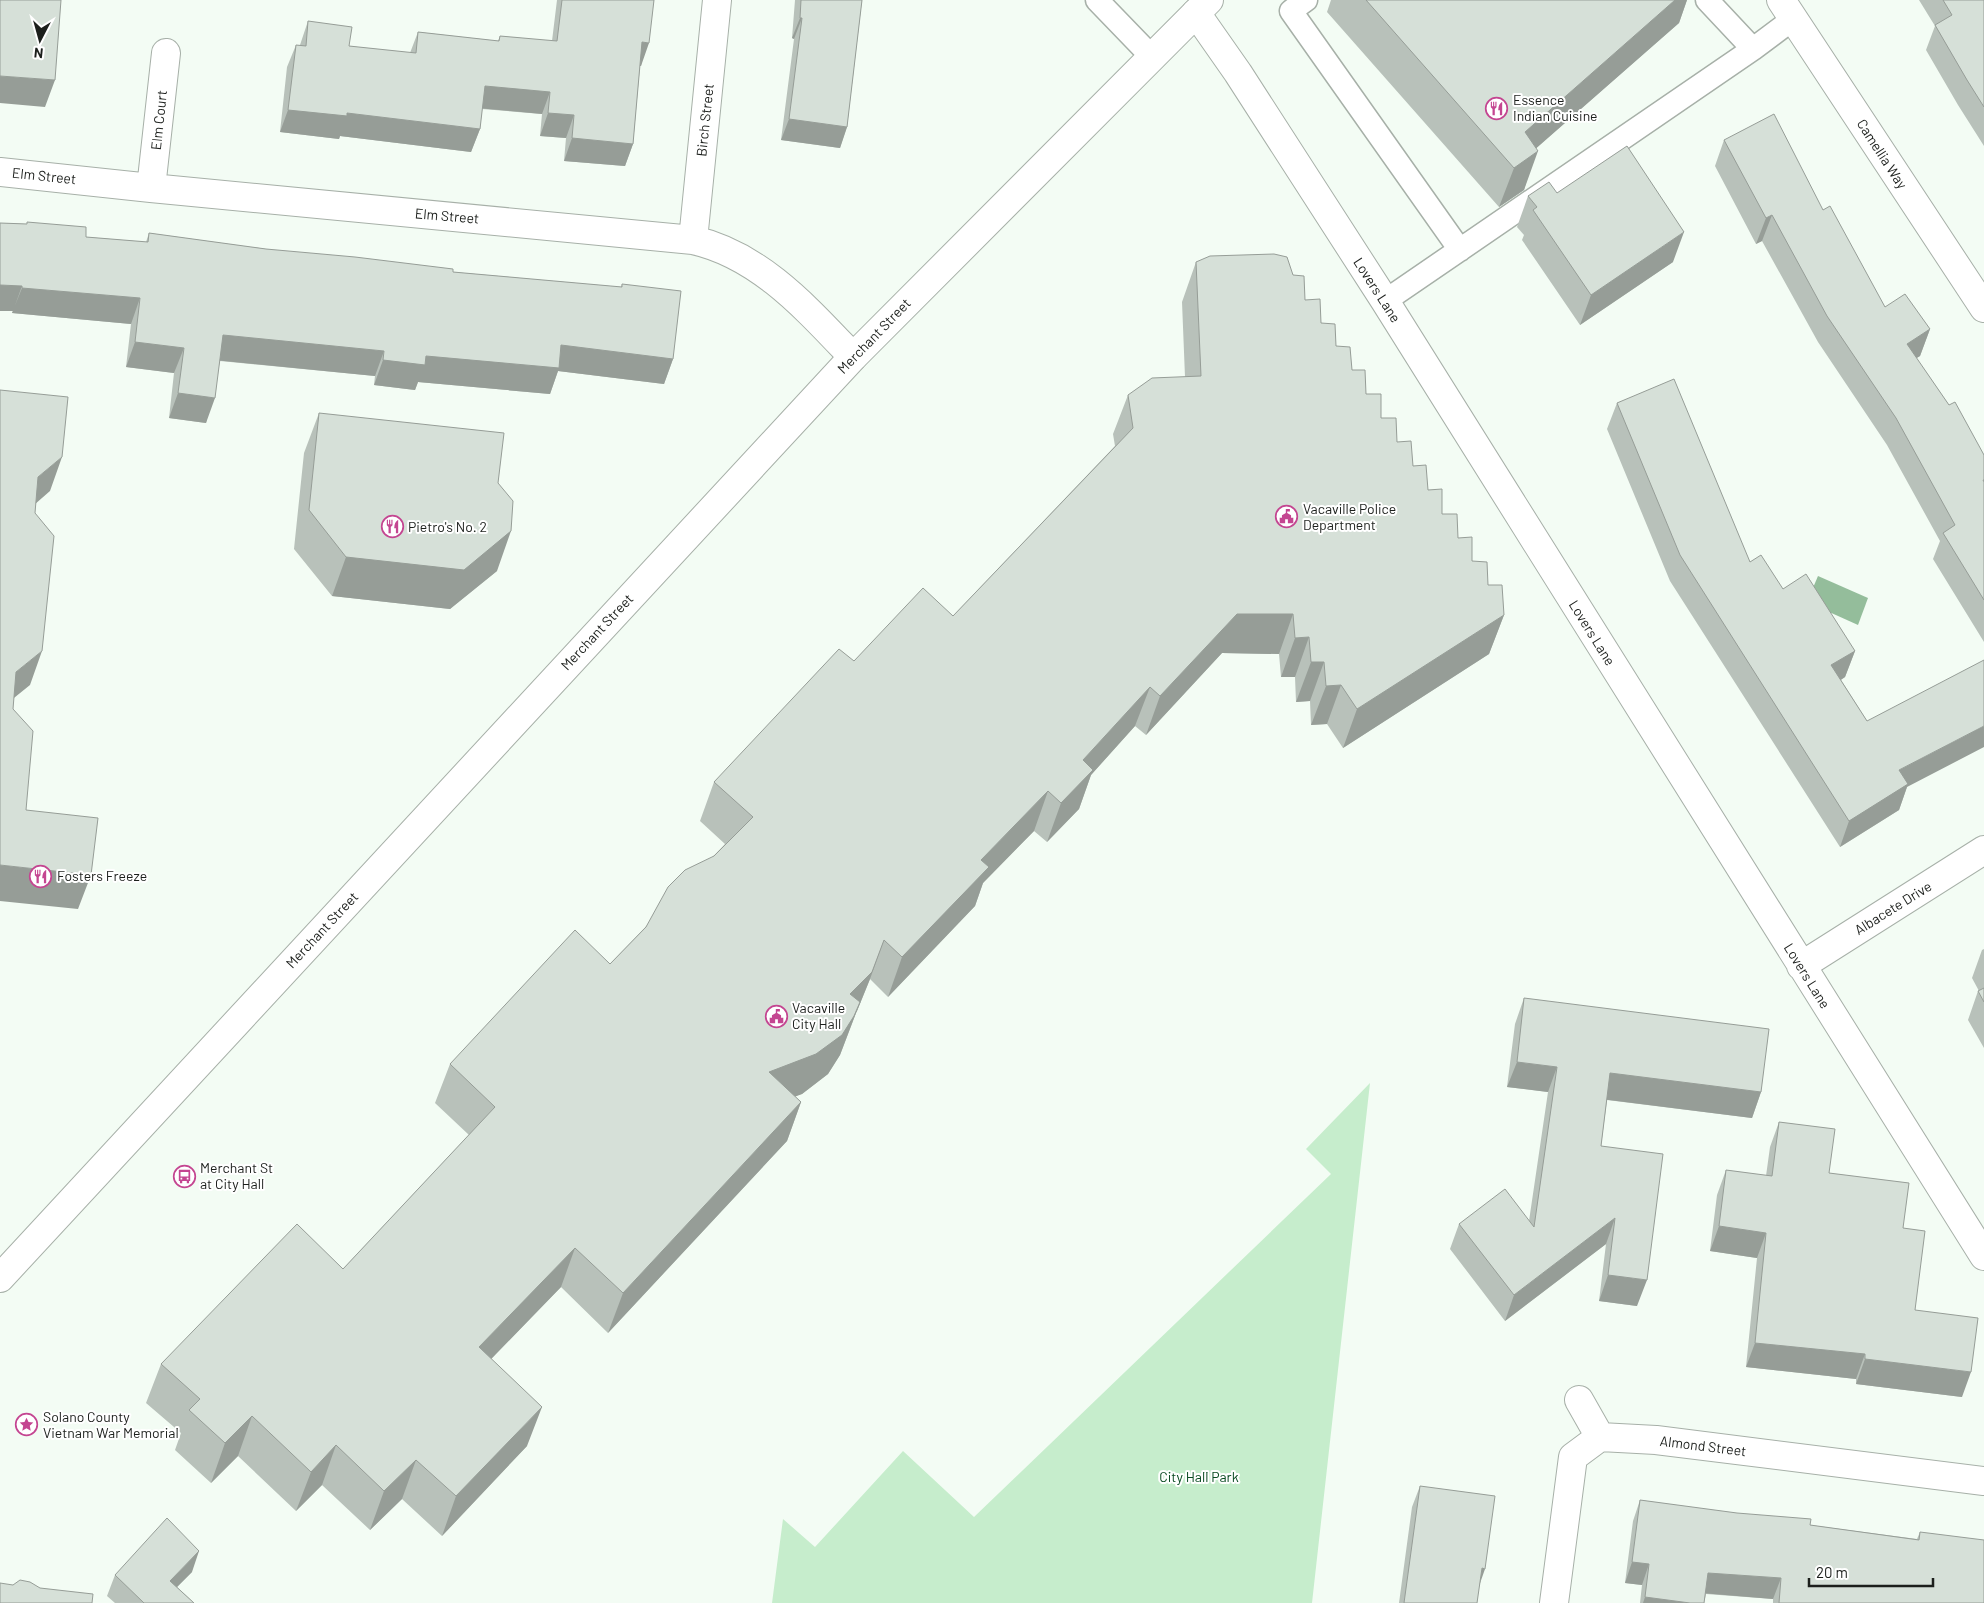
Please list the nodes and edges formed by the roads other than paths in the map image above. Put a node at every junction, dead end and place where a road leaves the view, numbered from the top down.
1 (717, 0) edge
2 (1097, 0) edge
3 (1306, 0) edge
4 (1707, 0) edge
5 (1202, 6) edge
6 (1787, 9) edge
7 (1753, 49) junction
8 (166, 52) dead end
9 (1152, 57) junction
10 (0, 172) edge
11 (152, 188) junction
12 (693, 240) junction
13 (1460, 250) junction
14 (1385, 301) junction
15 (1984, 308) edge
16 (853, 357) junction
17 (1984, 850) edge
18 (1801, 966) junction
19 (1984, 1256) edge
20 (0, 1278) edge
21 (1579, 1400) dead end
22 (1600, 1437) junction
23 (1984, 1481) edge
24 (1554, 1603) edge

1 - 12 street, Birch Street
2 - 9 lane
3 - 13 lane
4 - 7 lane
5 - 9 street, Merchant Street
5 - 14 street, Lovers Lane
6 - 7 lane
6 - 15 street, Camellia Way
7 - 13 lane
8 - 11 street, Elm Court
9 - 16 street, Merchant Street
10 - 11 street, Elm Street
11 - 12 street, Elm Street
12 - 16 street, Elm Street
13 - 14 lane
14 - 18 street, Lovers Lane
16 - 20 street, Merchant Street
17 - 18 street, Albacete Drive
18 - 19 street, Lovers Lane
21 - 22 street
22 - 23 street, Almond Street
22 - 24 street

